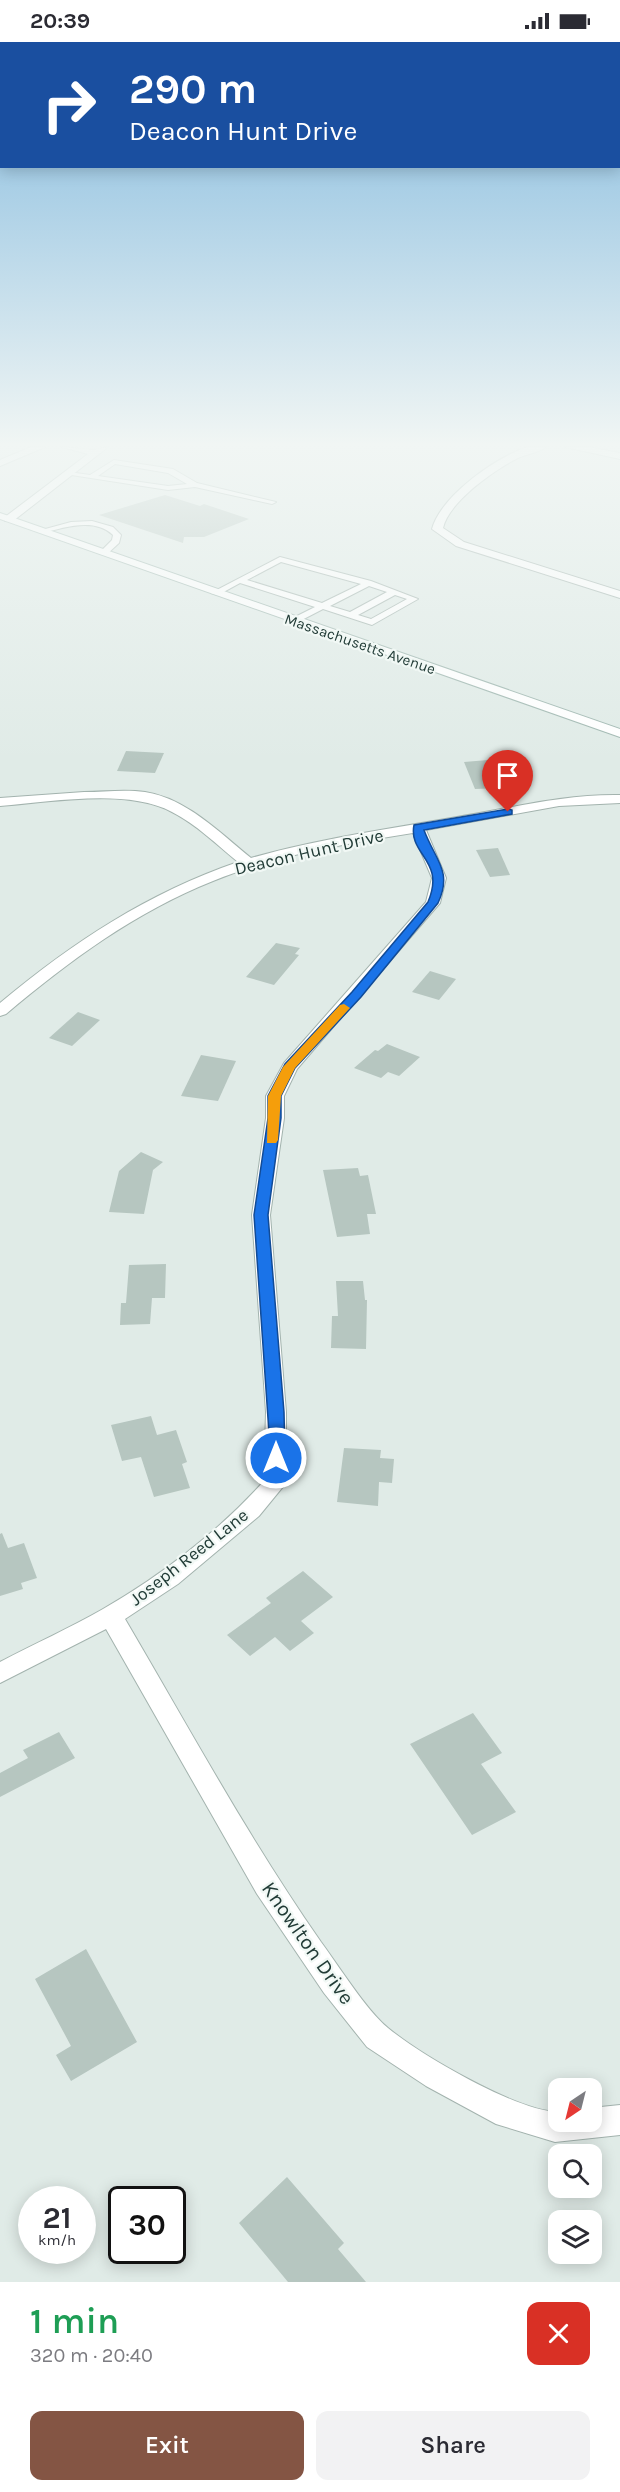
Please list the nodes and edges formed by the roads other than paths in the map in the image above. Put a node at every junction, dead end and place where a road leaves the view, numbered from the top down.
1 (99, 552) edge
2 (484, 552) edge
3 (103, 553) joint
4 (239, 580) junction
5 (368, 584) junction
6 (394, 592) junction
7 (215, 593) junction
8 (620, 595) edge
9 (323, 606) junction
10 (351, 615) junction
11 (294, 621) junction
12 (620, 733) edge
13 (620, 799) edge
14 (0, 801) edge
15 (418, 828) junction
16 (249, 864) junction
17 (0, 1011) edge
18 (111, 1616) junction
19 (0, 1673) edge
20 (620, 2120) edge

1 - 3 street, Massachusetts Avenue
2 - 8 street
3 - 7 street, Massachusetts Avenue
4 - 5 lane
4 - 7 lane
4 - 9 lane
5 - 6 lane
5 - 9 lane
6 - 10 lane
6 - 10 lane
7 - 11 street, Massachusetts Avenue
9 - 10 lane
9 - 11 lane
11 - 12 street, Massachusetts Avenue
13 - 15 street, Deacon Hunt Drive
14 - 16 street
15 - 16 street, Deacon Hunt Drive
15 - 18 street, Joseph Reed Lane
16 - 17 street, Deacon Hunt Drive
18 - 19 street, Joseph Reed Lane
18 - 20 street, Knowlton Drive

